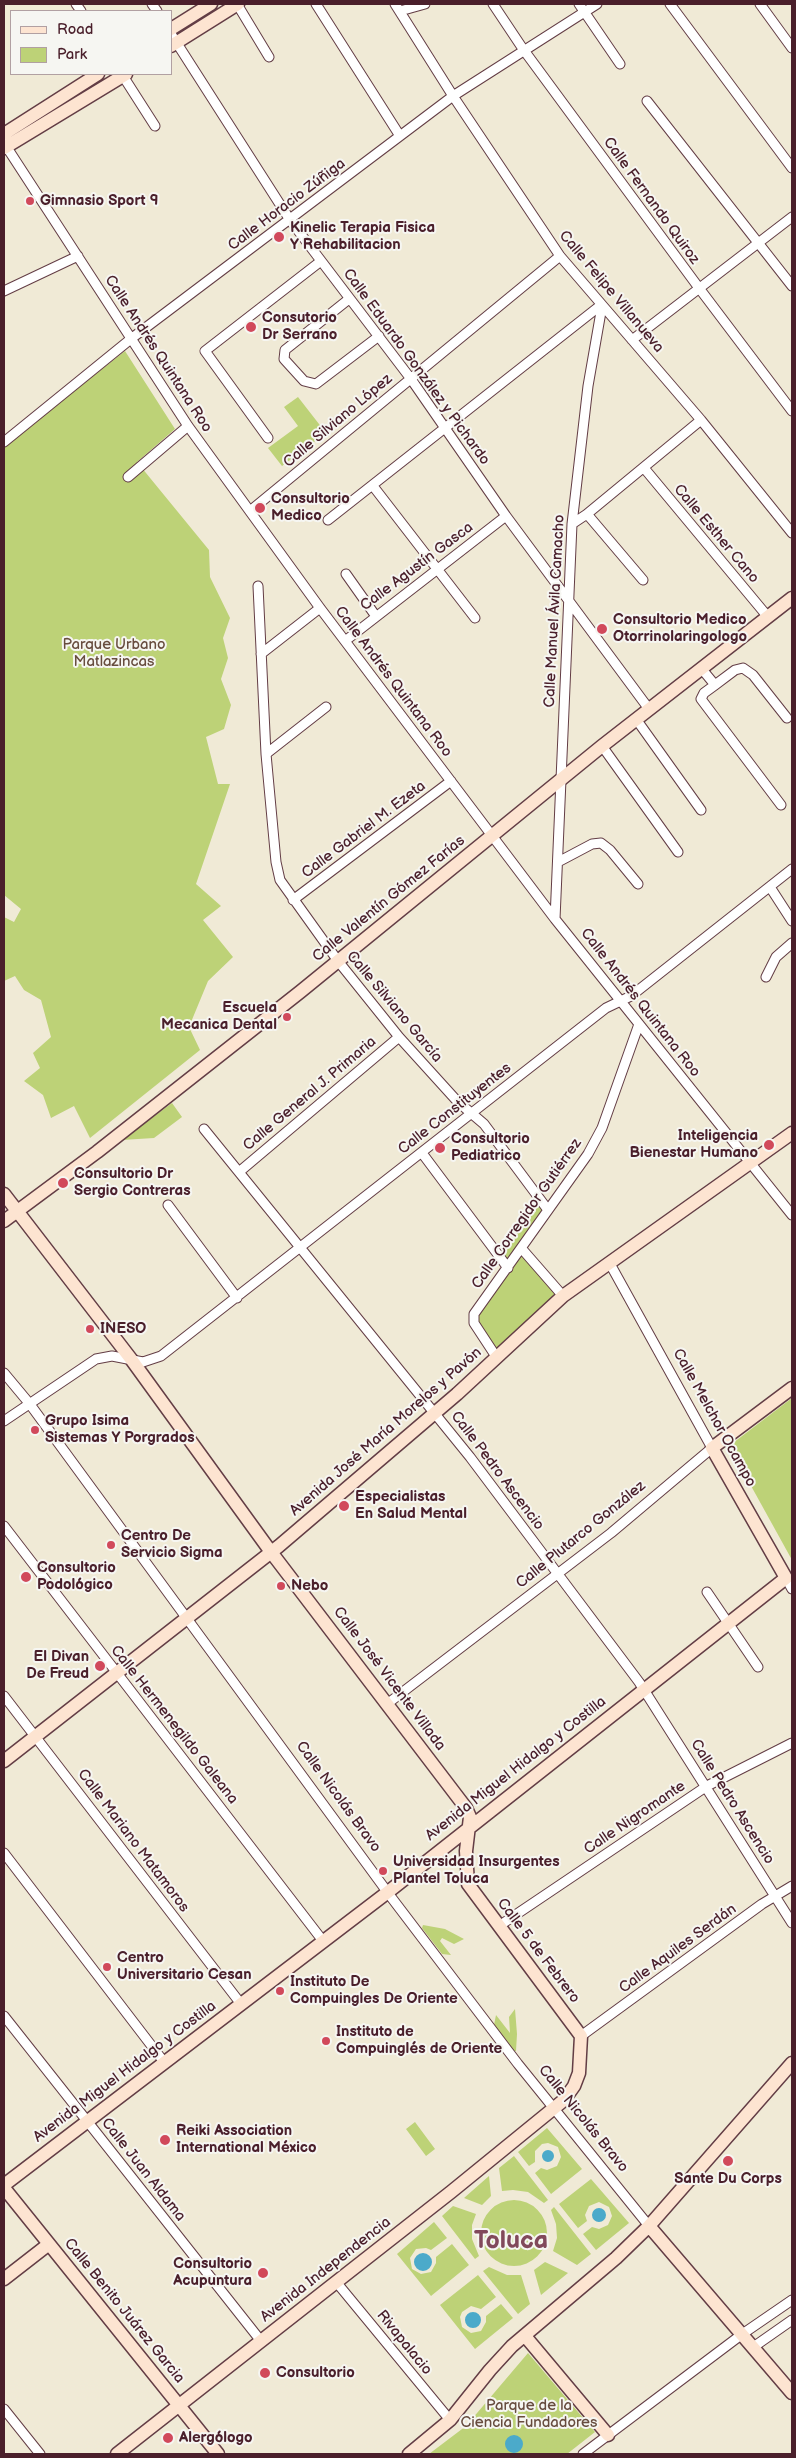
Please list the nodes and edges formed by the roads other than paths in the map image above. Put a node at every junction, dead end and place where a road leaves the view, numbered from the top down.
1 (211, 4) edge
2 (237, 4) edge
3 (316, 4) edge
4 (425, 4) edge
5 (493, 4) edge
6 (597, 4) edge
7 (670, 4) edge
8 (760, 4) edge
9 (398, 7) edge
10 (582, 7) edge
11 (172, 28) edge
12 (173, 41) edge
13 (792, 47) edge
14 (523, 50) junction
15 (269, 57) dead end
16 (620, 64) dead end
17 (96, 75) edge
18 (125, 75) edge
19 (453, 96) junction
20 (647, 101) dead end
21 (155, 126) dead end
22 (4, 134) edge
23 (400, 136) junction
24 (5, 146) edge
25 (792, 168) edge
26 (792, 217) edge
27 (290, 220) junction
28 (759, 243) junction
29 (78, 256) junction
30 (560, 256) junction
31 (321, 261) junction
32 (792, 286) edge
33 (699, 288) junction
34 (4, 291) edge
35 (350, 299) junction
36 (601, 305) junction
37 (380, 336) junction
38 (132, 338) junction
39 (632, 340) junction
40 (411, 378) junction
41 (792, 410) edge
42 (701, 420) junction
43 (188, 426) junction
44 (446, 428) junction
45 (268, 438) dead end
46 (4, 442) edge
47 (644, 468) junction
48 (128, 477) dead end
49 (373, 486) junction
50 (250, 511) junction
51 (588, 514) junction
52 (506, 516) junction
53 (328, 520) dead end
54 (572, 524) junction
55 (792, 533) edge
56 (436, 569) junction
57 (346, 574) dead end
58 (643, 580) dead end
59 (258, 586) dead end
60 (792, 598) edge
61 (569, 602) junction
62 (320, 608) junction
63 (375, 615) junction
64 (768, 617) junction
65 (475, 618) dead end
66 (345, 640) junction
67 (261, 654) junction
68 (702, 668) junction
69 (715, 685) junction
70 (326, 707) dead end
71 (649, 709) junction
72 (787, 718) dead end
73 (636, 719) junction
74 (602, 746) junction
75 (266, 754) junction
76 (562, 780) junction
77 (451, 781) junction
78 (781, 805) dead end
79 (701, 810) dead end
80 (492, 836) junction
81 (678, 852) dead end
82 (558, 862) junction
83 (792, 869) edge
84 (638, 884) dead end
85 (770, 887) junction
86 (293, 900) junction
87 (555, 919) junction
88 (792, 921) edge
89 (792, 943) edge
90 (338, 961) junction
91 (766, 977) dead end
92 (620, 1002) junction
93 (639, 1024) junction
94 (399, 1037) junction
95 (472, 1113) junction
96 (204, 1129) dead end
97 (792, 1132) edge
98 (422, 1153) junction
99 (749, 1164) junction
100 (239, 1172) junction
101 (4, 1194) edge
102 (168, 1206) dead end
103 (548, 1210) junction
104 (17, 1212) junction
105 (792, 1216) edge
106 (4, 1221) edge
107 (301, 1248) junction
108 (522, 1249) junction
109 (609, 1262) junction
110 (508, 1268) junction
111 (563, 1296) junction
112 (237, 1298) junction
113 (497, 1358) junction
114 (132, 1359) junction
115 (4, 1372) edge
116 (792, 1388) edge
117 (29, 1403) junction
118 (435, 1413) junction
119 (4, 1421) edge
120 (712, 1448) junction
121 (4, 1526) edge
122 (271, 1552) junction
123 (558, 1575) junction
124 (789, 1584) edge
125 (707, 1592) dead end
126 (188, 1619) junction
127 (728, 1623) junction
128 (758, 1667) dead end
129 (117, 1674) junction
130 (644, 1690) junction
131 (4, 1696) edge
132 (387, 1704) junction
133 (36, 1737) junction
134 (792, 1743) edge
135 (4, 1761) edge
136 (706, 1786) junction
137 (469, 1826) junction
138 (4, 1853) edge
139 (792, 1886) edge
140 (388, 1892) junction
141 (775, 1896) junction
142 (792, 1923) edge
143 (499, 1926) junction
144 (323, 1941) junction
145 (241, 2004) junction
146 (4, 2016) edge
147 (582, 2036) junction
148 (164, 2062) junction
149 (792, 2063) edge
150 (554, 2109) junction
151 (88, 2121) junction
152 (4, 2186) edge
153 (649, 2226) junction
154 (49, 2244) junction
155 (4, 2279) edge
156 (337, 2283) junction
157 (792, 2300) edge
158 (792, 2320) edge
159 (741, 2335) junction
160 (525, 2336) junction
161 (261, 2341) junction
162 (752, 2348) junction
163 (792, 2393) edge
164 (179, 2405) junction
165 (4, 2409) edge
166 (450, 2420) junction
167 (608, 2435) junction
168 (40, 2454) edge
169 (117, 2454) edge
170 (218, 2454) edge
171 (409, 2454) edge
172 (583, 2454) edge

1 - 11 main road
2 - 12 main road
2 - 15 street
3 - 23 street
4 - 9 street
5 - 14 street, Calle Fernando Quiroz
6 - 10 street, Calle Horacio Zúñiga
7 - 25 street
8 - 13 street
9 - 19 street, Calle Felipe Villanueva
10 - 14 street, Calle Horacio Zúñiga
10 - 16 street
12 - 27 street, Calle Eduardo González y Pichardo
14 - 19 street, Calle Horacio Zúñiga
14 - 33 street, Calle Fernando Quiroz
17 - 22 main road
18 - 21 street
18 - 24 main road
19 - 23 street, Calle Horacio Zúñiga
19 - 30 street, Calle Felipe Villanueva
20 - 28 street
23 - 27 street, Calle Horacio Zúñiga
24 - 29 street, Calle Andrés Quintana Roo
26 - 28 street
27 - 31 street, Calle Eduardo González y Pichardo
27 - 38 street, Calle Horacio Zúñiga
28 - 32 street
28 - 33 street
29 - 34 street
29 - 38 street, Calle Andrés Quintana Roo
30 - 36 street, Calle Felipe Villanueva
30 - 40 street, Calle Silviano López
31 - 35 street, Calle Eduardo González y Pichardo
31 - 45 street
33 - 39 street
33 - 41 street, Calle Fernando Quiroz
35 - 37 street, Calle Eduardo González y Pichardo
35 - 37 street
36 - 39 street, Calle Felipe Villanueva
36 - 44 street
36 - 54 street, Calle Manuel Ávila Camacho
37 - 40 street, Calle Eduardo González y Pichardo
38 - 43 street, Calle Andrés Quintana Roo
38 - 46 street, Calle Horacio Zúñiga
39 - 42 street, Calle Felipe Villanueva
40 - 44 street, Calle Eduardo González y Pichardo
40 - 50 street, Calle Silviano López
42 - 47 street
42 - 55 street, Calle Felipe Villanueva
43 - 48 street
43 - 50 street, Calle Andrés Quintana Roo
44 - 49 street
44 - 52 street, Calle Eduardo González y Pichardo
47 - 51 street
47 - 64 street, Calle Esther Cano
49 - 53 street
49 - 56 street
50 - 62 street, Calle Andrés Quintana Roo
51 - 54 street
51 - 58 street
52 - 56 street, Calle Agustín Gasca
52 - 61 street, Calle Eduardo González y Pichardo
54 - 61 street, Calle Manuel Ávila Camacho
56 - 63 street, Calle Agustín Gasca
56 - 65 street
57 - 63 street
59 - 67 street, Calle Silviano García
60 - 64 main road, Calle Valentín Gómez Farías
61 - 71 street, Calle Eduardo González y Pichardo
61 - 76 street, Calle Manuel Ávila Camacho
62 - 66 street, Calle Andrés Quintana Roo
62 - 67 street
63 - 66 street, Calle Agustín Gasca
64 - 68 main road, Calle Valentín Gómez Farías
66 - 77 street, Calle Andrés Quintana Roo
67 - 75 street, Calle Silviano García
68 - 69 street
68 - 71 main road, Calle Valentín Gómez Farías
69 - 72 street
69 - 78 street
70 - 75 street
71 - 73 main road, Calle Valentín Gómez Farías
73 - 74 main road, Calle Valentín Gómez Farías
73 - 79 street
74 - 76 main road, Calle Valentín Gómez Farías
74 - 81 street
75 - 86 street, Calle Silviano García
76 - 80 main road, Calle Valentín Gómez Farías
76 - 82 street, Calle Manuel Ávila Camacho
77 - 80 street, Calle Andrés Quintana Roo
77 - 86 street, Calle Gabriel M. Ezeta
80 - 87 street, Calle Andrés Quintana Roo
80 - 90 main road, Calle Valentín Gómez Farías
82 - 84 street
82 - 87 street, Calle Manuel Ávila Camacho
83 - 85 street, Calle Constituyentes
85 - 88 street
85 - 92 street, Calle Constituyentes
86 - 90 street, Calle Silviano García
87 - 92 street, Calle Andrés Quintana Roo
89 - 91 street
90 - 94 street, Calle Silviano García
90 - 104 main road, Calle Valentín Gómez Farías
92 - 93 street, Calle Andrés Quintana Roo
92 - 95 street, Calle Constituyentes
93 - 99 street, Calle Andrés Quintana Roo
93 - 103 street, Calle Corregidor Gutiérrez
94 - 95 street, Calle Silviano García
94 - 100 street, Calle General J. Primaria
95 - 98 street, Calle Constituyentes
95 - 103 street, Calle Silviano García
96 - 100 street, Calle Pedro Ascencio
97 - 99 main road, Avenida José María Morelos y Pavón
98 - 107 street, Calle Constituyentes
98 - 110 street
99 - 105 street, Calle Andrés Quintana Roo
99 - 109 main road, Avenida José María Morelos y Pavón
100 - 107 street, Calle Pedro Ascencio
101 - 104 main road, Calle José Vicente Villada
102 - 112 street
103 - 108 street, Calle Corregidor Gutiérrez
104 - 106 main road, Calle Valentín Gómez Farías
104 - 114 main road, Calle José Vicente Villada
107 - 112 street, Calle Constituyentes
107 - 118 street, Calle Pedro Ascencio
108 - 110 street, Calle Corregidor Gutiérrez
108 - 111 street
109 - 111 main road, Avenida José María Morelos y Pavón
109 - 120 street, Calle Melchor Ocampo
110 - 113 street, Calle Corregidor Gutiérrez
111 - 113 main road, Avenida José María Morelos y Pavón
112 - 114 street, Calle Constituyentes
113 - 118 main road, Avenida José María Morelos y Pavón
114 - 117 street, Calle Constituyentes
114 - 122 main road, Calle José Vicente Villada
115 - 117 street, Calle Nicolás Bravo
116 - 120 main road, Calle Plutarco González
117 - 119 street, Calle Constituyentes
117 - 126 street, Calle Nicolás Bravo
118 - 122 main road, Avenida José María Morelos y Pavón
118 - 123 street, Calle Pedro Ascencio
120 - 123 street, Calle Plutarco González
120 - 124 main road, Calle Melchor Ocampo
121 - 129 street, Calle Hermenegildo Galeana
122 - 126 main road, Avenida José María Morelos y Pavón
122 - 132 main road, Calle José Vicente Villada
123 - 130 street, Calle Pedro Ascencio
123 - 132 street, Calle Plutarco González
124 - 127 main road, Avenida Miguel Hidalgo y Costilla
125 - 127 street
126 - 129 main road, Avenida José María Morelos y Pavón
126 - 140 street, Calle Nicolás Bravo
127 - 128 street
127 - 130 main road, Avenida Miguel Hidalgo y Costilla
129 - 133 main road, Avenida José María Morelos y Pavón
129 - 144 street, Calle Hermenegildo Galeana
130 - 136 street, Calle Pedro Ascencio
130 - 137 main road, Avenida Miguel Hidalgo y Costilla
131 - 133 street, Calle Mariano Matamoros
132 - 137 main road, Calle José Vicente Villada
133 - 135 main road, Avenida José María Morelos y Pavón
133 - 145 street, Calle Mariano Matamoros
134 - 136 street, Calle Nigromante
136 - 141 street, Calle Pedro Ascencio
136 - 143 street, Calle Nigromante
137 - 140 main road, Avenida Miguel Hidalgo y Costilla
137 - 143 main road, Calle 5 de Febrero
138 - 148 street
139 - 141 street, Calle Aquiles Serdán
140 - 144 main road, Avenida Miguel Hidalgo y Costilla
140 - 150 street, Calle Nicolás Bravo
141 - 142 street, Calle Pedro Ascencio
141 - 147 street, Calle Aquiles Serdán
143 - 147 main road, Calle 5 de Febrero
144 - 145 main road, Avenida Miguel Hidalgo y Costilla
145 - 148 main road, Avenida Miguel Hidalgo y Costilla
146 - 151 street, Calle Juan Aldama
147 - 150 main road, Avenida Independencia
148 - 151 main road, Avenida Miguel Hidalgo y Costilla
149 - 153 main road
150 - 153 street, Calle Nicolás Bravo
150 - 156 main road, Avenida Independencia
151 - 152 main road, Avenida Miguel Hidalgo y Costilla
151 - 161 street, Calle Juan Aldama
152 - 154 main road, Calle Benito Juárez Garcia
153 - 159 main road, Calle Nicolás Bravo
153 - 160 main road
154 - 155 main road
154 - 164 main road, Calle Benito Juárez Garcia
156 - 161 main road, Avenida Independencia
156 - 166 street, Rivapalacio
157 - 159 street
158 - 162 street
159 - 162 main road, Calle Nicolás Bravo
159 - 167 street
160 - 166 main road
160 - 167 main road
161 - 164 main road, Avenida Independencia
162 - 163 main road, Calle Nicolás Bravo
164 - 169 main road, Avenida Independencia
164 - 170 main road, Calle Benito Juárez Garcia
165 - 168 street
166 - 171 main road
167 - 172 street

